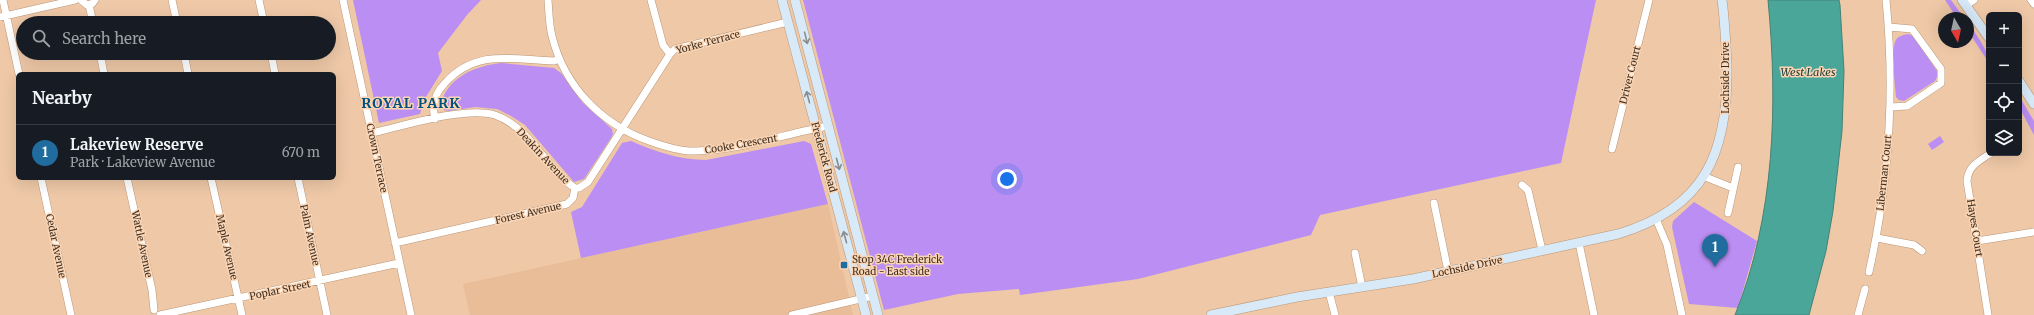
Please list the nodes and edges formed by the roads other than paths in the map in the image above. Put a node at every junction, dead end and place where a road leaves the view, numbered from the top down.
1 (2, 0) edge
2 (75, 0) edge
3 (81, 0) edge
4 (95, 0) edge
5 (172, 0) edge
6 (259, 0) edge
7 (343, 0) edge
8 (548, 0) edge
9 (651, 0) edge
10 (782, 0) edge
11 (796, 0) edge
12 (1649, 0) edge
13 (1722, 0) edge
14 (1886, 0) edge
15 (2031, 0) edge
16 (1968, 2) edge
17 (2034, 4) edge
18 (89, 5) junction
19 (3, 16) edge
20 (91, 16) edge
21 (175, 16) edge
22 (262, 16) edge
23 (788, 22) junction
24 (1889, 27) junction
25 (1986, 33) edge
26 (670, 54) junction
27 (559, 59) junction
28 (101, 60) edge
29 (185, 60) edge
30 (272, 60) edge
31 (18, 72) edge
32 (104, 72) edge
33 (188, 72) edge
34 (275, 72) edge
35 (2021, 84) edge
36 (2034, 104) edge
37 (1891, 107) junction
38 (435, 119) junction
39 (828, 126) junction
40 (817, 128) junction
41 (622, 129) junction
42 (372, 133) junction
43 (1612, 149) dead end
44 (1987, 156) edge
45 (1738, 167) dead end
46 (1703, 176) junction
47 (41, 180) edge
48 (127, 180) edge
49 (212, 180) edge
50 (298, 180) edge
51 (1522, 185) dead end
52 (575, 188) junction
53 (1733, 188) junction
54 (1434, 203) dead end
55 (1728, 213) dead end
56 (1656, 219) junction
57 (2034, 232) edge
58 (1877, 238) junction
59 (1977, 241) junction
60 (1579, 242) junction
61 (395, 243) junction
62 (1542, 250) junction
63 (1922, 251) dead end
64 (1355, 253) dead end
65 (399, 263) junction
66 (1448, 271) junction
67 (1869, 272) dead end
68 (320, 282) junction
69 (1362, 287) junction
70 (1865, 290) dead end
71 (1329, 292) junction
72 (873, 296) junction
73 (238, 299) junction
74 (862, 299) junction
75 (156, 314) edge
76 (71, 315) edge
77 (242, 315) edge
78 (327, 315) edge
79 (411, 315) edge
80 (792, 315) edge
81 (866, 315) edge
82 (878, 315) edge
83 (1211, 315) edge
84 (1335, 315) edge
85 (1594, 315) edge
86 (1682, 315) edge
87 (1858, 315) edge
88 (1988, 315) edge

1 - 19 street
2 - 19 street
3 - 18 street
4 - 18 street
5 - 21 street
6 - 22 street
7 - 42 street, Crown Terrace
8 - 27 street, Cooke Crescent
9 - 26 street
10 - 23 street, Frederick Road
11 -> 39 street, Frederick Road
12 - 43 street, Driver Court
13 - 46 street, Lochside Drive
14 - 24 street, Liberman Court
15 - 17 street
16 - 25 street
18 - 20 street
19 - 31 street
23 - 26 street, Yorke Terrace
40 -> 23 street, Frederick Road
24 - 37 street, Liberman Court
24 - 37 street
26 - 41 street, Yorke Terrace
27 - 38 street
27 - 41 street, Cooke Crescent
28 - 32 street
29 - 33 street
30 - 34 street
35 - 36 street
37 - 58 street, Liberman Court
38 - 42 street, Deakin Avenue
38 - 52 street, Deakin Avenue
39 - 40 street, Cooke Crescent
39 -> 72 street, Frederick Road
40 - 41 street, Cooke Crescent
74 -> 40 street, Frederick Road
41 - 52 street, Forest Avenue
42 - 61 street, Crown Terrace
44 - 59 street, Hayes Court
45 - 53 street
46 - 53 street
46 - 56 street, Lochside Drive
47 - 76 street, Cedar Avenue
48 - 75 street, Wattle Avenue
49 - 73 street, Maple Avenue
50 - 68 street, Palm Avenue
51 - 62 street
52 - 61 street, Forest Avenue
53 - 55 street
54 - 66 street
56 - 60 street, Lochside Drive
56 - 86 street
57 - 59 street
58 - 63 street
58 - 67 street, Liberman Court
59 - 88 street, Hayes Court
60 - 62 street, Lochside Drive
60 - 85 street
61 - 65 street, Crown Terrace
62 - 66 street, Lochside Drive
64 - 69 street
65 - 68 street, Poplar Street
65 - 79 street, Crown Terrace
66 - 69 street, Lochside Drive
68 - 73 street, Poplar Street
68 - 78 street, Palm Avenue
69 - 71 street, Lochside Drive
70 - 87 street
71 - 83 street, Lochside Drive
71 - 84 street
72 - 74 street
72 - 82 street, Frederick Road
73 - 75 street, Poplar Street
73 - 77 street, Maple Avenue
74 - 80 street
74 - 81 street, Frederick Road

